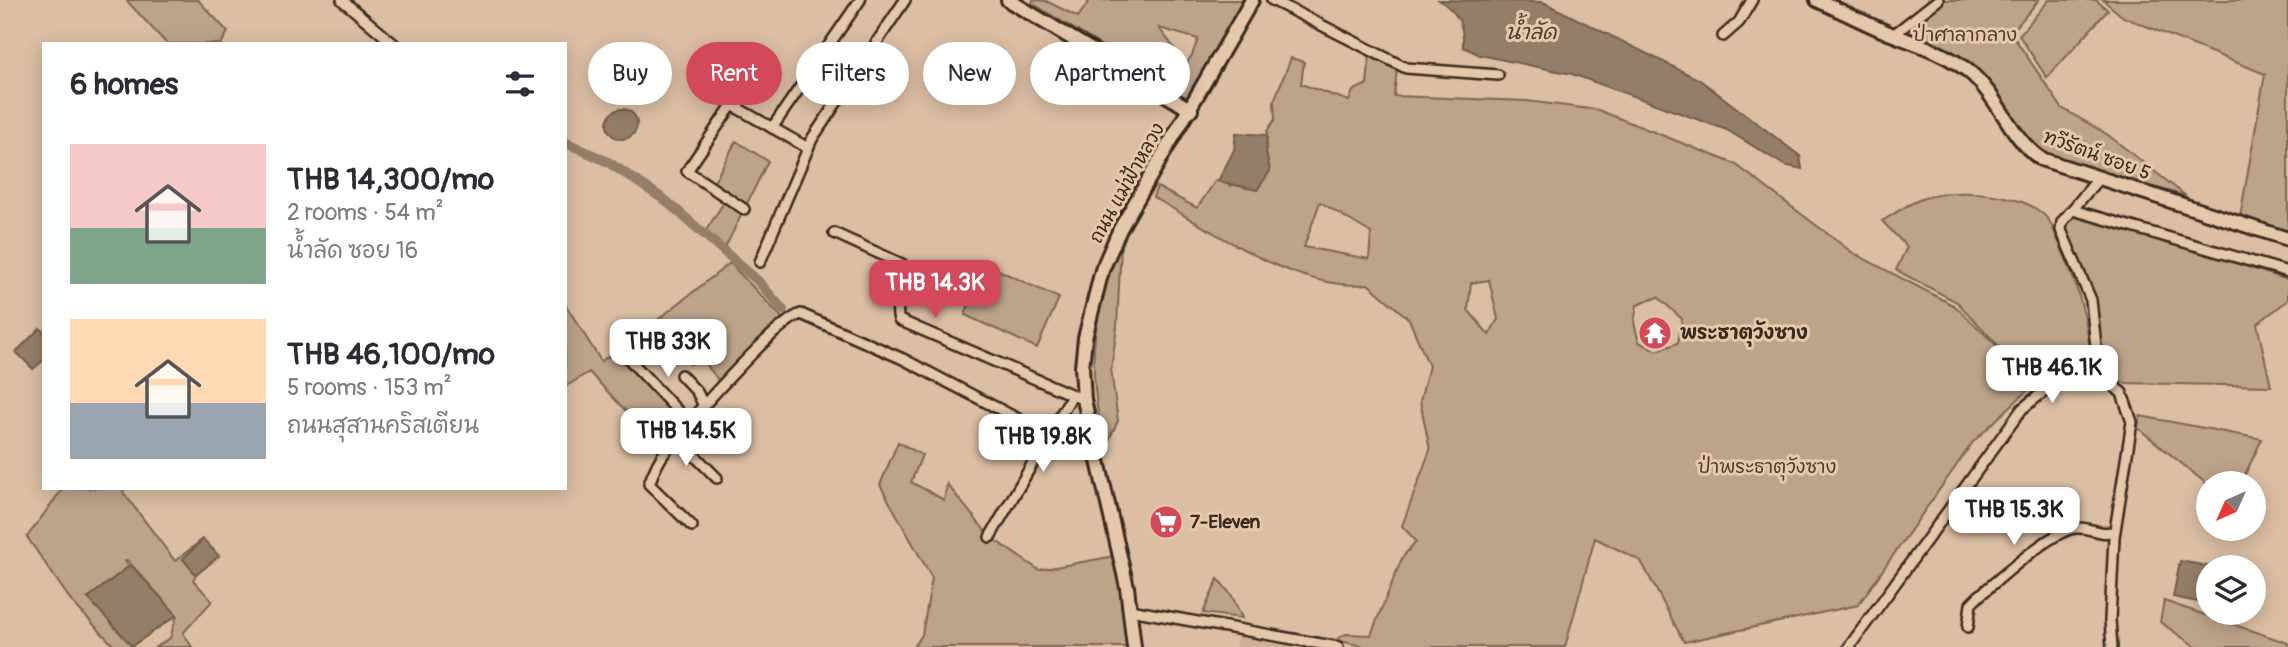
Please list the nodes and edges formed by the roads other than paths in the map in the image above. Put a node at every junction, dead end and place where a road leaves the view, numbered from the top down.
1 (342, 0) edge
2 (860, 0) edge
3 (1008, 0) edge
4 (1252, 0) edge
5 (1272, 0) edge
6 (1752, 0) edge
7 (1817, 0) edge
8 (1938, 0) edge
9 (901, 1) edge
10 (1893, 35) junction
11 (1723, 36) dead end
12 (392, 42) edge
13 (1498, 75) dead end
14 (1191, 110) junction
15 (772, 128) junction
16 (808, 148) junction
17 (2098, 179) junction
18 (744, 209) dead end
19 (2073, 210) junction
20 (834, 233) dead end
21 (2288, 239) edge
22 (760, 262) dead end
23 (2288, 272) edge
24 (625, 355) dead end
25 (2099, 374) junction
26 (681, 375) dead end
27 (1077, 398) junction
28 (704, 406) junction
29 (690, 423) junction
30 (1049, 435) junction
31 (677, 438) junction
32 (717, 478) dead end
33 (692, 526) dead end
34 (2115, 531) junction
35 (990, 537) dead end
36 (1130, 610) junction
37 (1968, 627) dead end
38 (1134, 647) edge
39 (1338, 647) edge
40 (1849, 647) edge
41 (2112, 647) edge

1 - 12 street
2 - 15 street
3 - 14 street
4 - 14 street, ถนน แม่ฟ้าหลวง
5 - 13 street
6 - 11 street
7 - 10 street, ทวีรัตน์ ซอย 5
8 - 10 street
9 - 16 street
10 - 17 street, ทวีรัตน์ ซอย 5
14 - 27 street, ถนน แม่ฟ้าหลวง
15 - 16 street
15 - 18 street
16 - 22 street
17 - 19 street
17 - 21 street, ทวีรัตน์ ซอย 5
19 - 23 street
19 - 25 street
20 - 27 street
24 - 29 street
25 - 34 street
25 - 40 street
26 - 28 street
27 - 30 street
27 - 36 street, ถนน แม่ฟ้าหลวง
28 - 29 street
28 - 30 street
29 - 31 street
30 - 35 street
31 - 32 street
31 - 33 street
34 - 37 street
34 - 41 street
36 - 38 street, ถนน แม่ฟ้าหลวง
36 - 39 street

